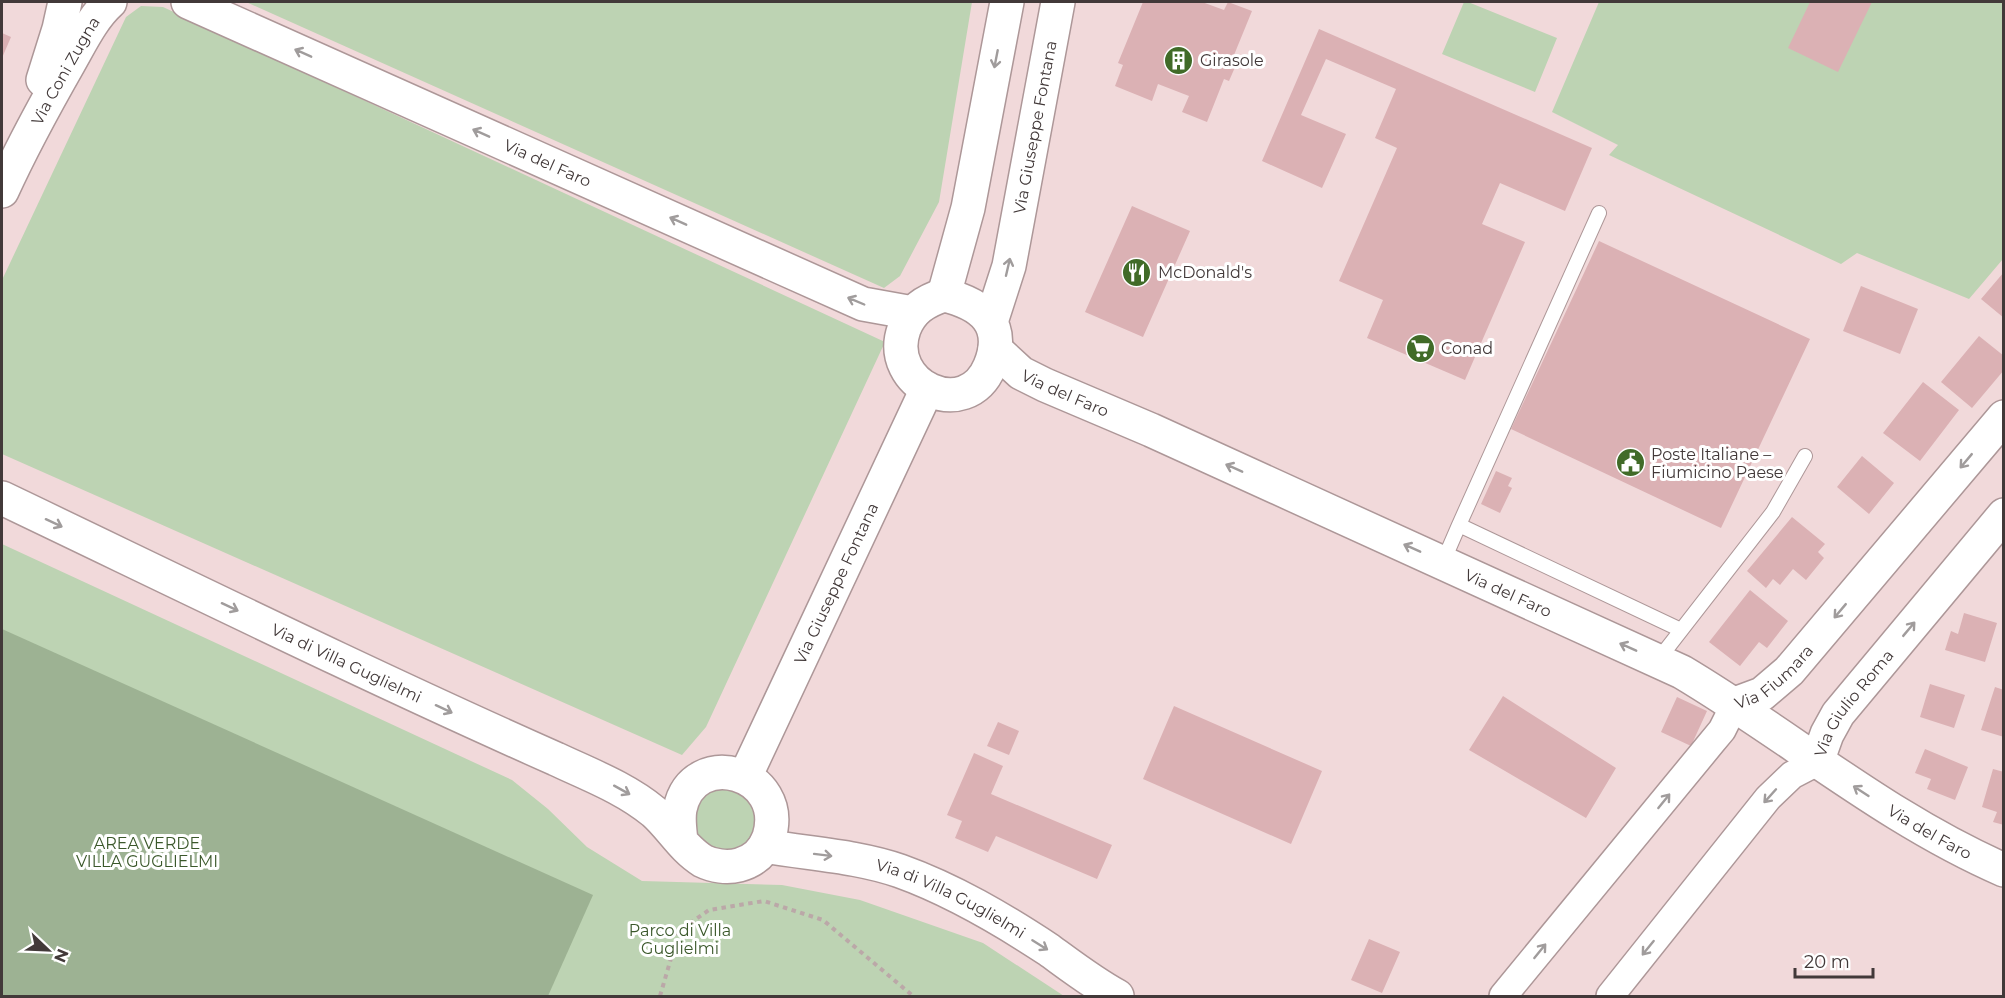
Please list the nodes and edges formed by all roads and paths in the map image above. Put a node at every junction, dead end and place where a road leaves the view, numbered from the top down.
1 (65, 2) edge
2 (110, 2) edge
3 (188, 2) edge
4 (1006, 2) edge
5 (1058, 2) edge
6 (24, 141) junction
7 (2, 190) edge
8 (1599, 213) dead end
9 (944, 295) junction
10 (913, 313) junction
11 (993, 335) junction
12 (927, 389) junction
13 (2004, 417) edge
14 (1805, 456) dead end
15 (2, 498) edge
16 (2004, 515) edge
17 (1459, 525) junction
18 (1443, 562) junction
19 (1681, 630) junction
20 (1658, 660) junction
21 (1735, 704) junction
22 (1817, 762) junction
23 (745, 777) junction
24 (681, 841) junction
25 (765, 846) junction
26 (2004, 870) edge
27 (660, 996) edge
28 (913, 996) edge
29 (1116, 996) edge
30 (1503, 996) edge
31 (1610, 996) edge

1 - 6 street, Via Coni Zugna
2 - 6 street, Via Coni Zugna
10 -> 3 street, Via del Faro
4 -> 9 street
11 -> 5 street, Via Giuseppe Fontana
6 - 7 street, Via Coni Zugna
8 - 17 lane
9 - 10 street
9 - 11 street
10 - 12 street
11 - 12 street
18 -> 11 street, Via del Faro
12 - 23 street, Via Giuseppe Fontana
13 -> 21 street, Via Fiumara
14 - 19 lane
15 -> 24 street, Via di Villa Guglielmi
22 -> 16 street, Via Giulio Roma
17 - 18 lane
17 - 19 lane
20 -> 18 street, Via del Faro
19 - 20 lane
20 - 21 street, Via del Faro
21 - 22 street, Via del Faro
30 -> 21 street, Via Fiumara
26 -> 22 street, Via del Faro
22 -> 31 street, Via Giulio Roma
23 - 24 street
23 - 25 street
24 - 25 street
25 -> 29 street, Via di Villa Guglielmi
27 - 28 path

